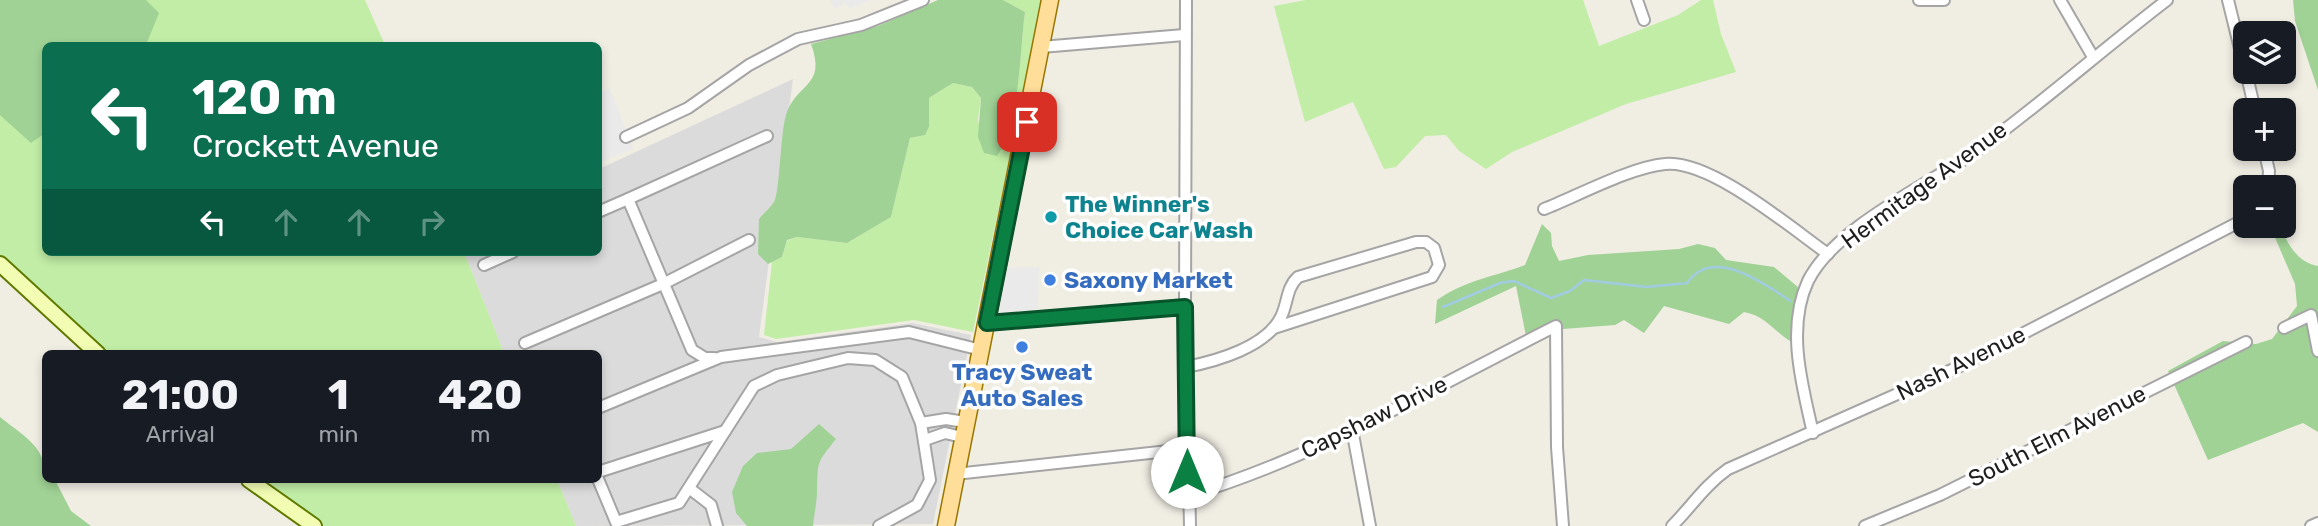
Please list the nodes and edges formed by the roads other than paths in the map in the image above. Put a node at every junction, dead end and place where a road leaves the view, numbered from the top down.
1 (923, 0) edge
2 (1050, 0) edge
3 (1186, 0) edge
4 (1637, 0) edge
5 (1919, 0) edge
6 (1944, 0) edge
7 (2060, 0) edge
8 (2167, 0) edge
9 (2228, 0) edge
10 (1644, 20) dead end
11 (2233, 21) edge
12 (1184, 35) junction
13 (1041, 47) junction
14 (2093, 57) junction
15 (767, 136) dead end
16 (626, 137) dead end
17 (628, 199) junction
18 (1544, 209) dead end
19 (602, 210) edge
20 (2233, 225) edge
21 (749, 240) dead end
22 (1828, 254) junction
23 (504, 256) edge
24 (0, 264) edge
25 (484, 265) dead end
26 (663, 284) junction
27 (1185, 307) junction
28 (987, 323) junction
29 (1274, 328) junction
30 (2284, 328) dead end
31 (2246, 342) dead end
32 (525, 343) dead end
33 (94, 350) edge
34 (981, 351) junction
35 (2318, 351) edge
36 (720, 358) junction
37 (1186, 367) junction
38 (602, 406) edge
39 (921, 423) junction
40 (1352, 429) junction
41 (964, 430) junction
42 (725, 431) junction
43 (1813, 433) junction
44 (925, 440) junction
45 (1187, 449) junction
46 (602, 470) edge
47 (956, 474) junction
48 (253, 483) edge
49 (600, 483) edge
50 (689, 488) junction
51 (1187, 496) junction
52 (1686, 520) edge
53 (2318, 523) edge
54 (314, 526) edge
55 (717, 526) edge
56 (879, 526) edge
57 (946, 526) edge
58 (1190, 526) edge
59 (1370, 526) edge
60 (1563, 526) edge
61 (1672, 526) edge
62 (1865, 526) edge
63 (2311, 526) edge

1 - 16 street
2 - 13 main road
3 - 12 street
4 - 10 street
5 - 6 street
7 - 14 street
8 - 14 street, Hermitage Avenue
9 - 11 street
12 - 13 street
12 - 27 street
13 - 28 main road
14 - 22 street, Hermitage Avenue
15 - 17 street
17 - 19 street
17 - 26 street
18 - 22 street
20 - 43 street, Nash Avenue
21 - 26 street
22 - 43 street, Hermitage Avenue
23 - 25 street
24 - 33 street
26 - 32 street
26 - 36 street
27 - 28 street
27 - 37 street
28 - 34 main road
29 - 29 street
29 - 37 street
30 - 35 street
31 - 62 street, South Elm Avenue
34 - 36 street
34 - 41 main road
36 - 38 street
37 - 45 street
39 - 41 street
39 - 42 street
39 - 44 street
40 - 51 street, Capshaw Drive
40 - 59 street
40 - 60 street, Capshaw Drive
41 - 44 street
41 - 47 main road
42 - 46 street
42 - 50 street
43 - 52 street, Nash Avenue
44 - 56 street
45 - 47 street
45 - 51 street
47 - 57 main road
48 - 54 street
49 - 50 street
50 - 55 street
51 - 58 street
52 - 61 street, Nash Avenue
53 - 63 street

